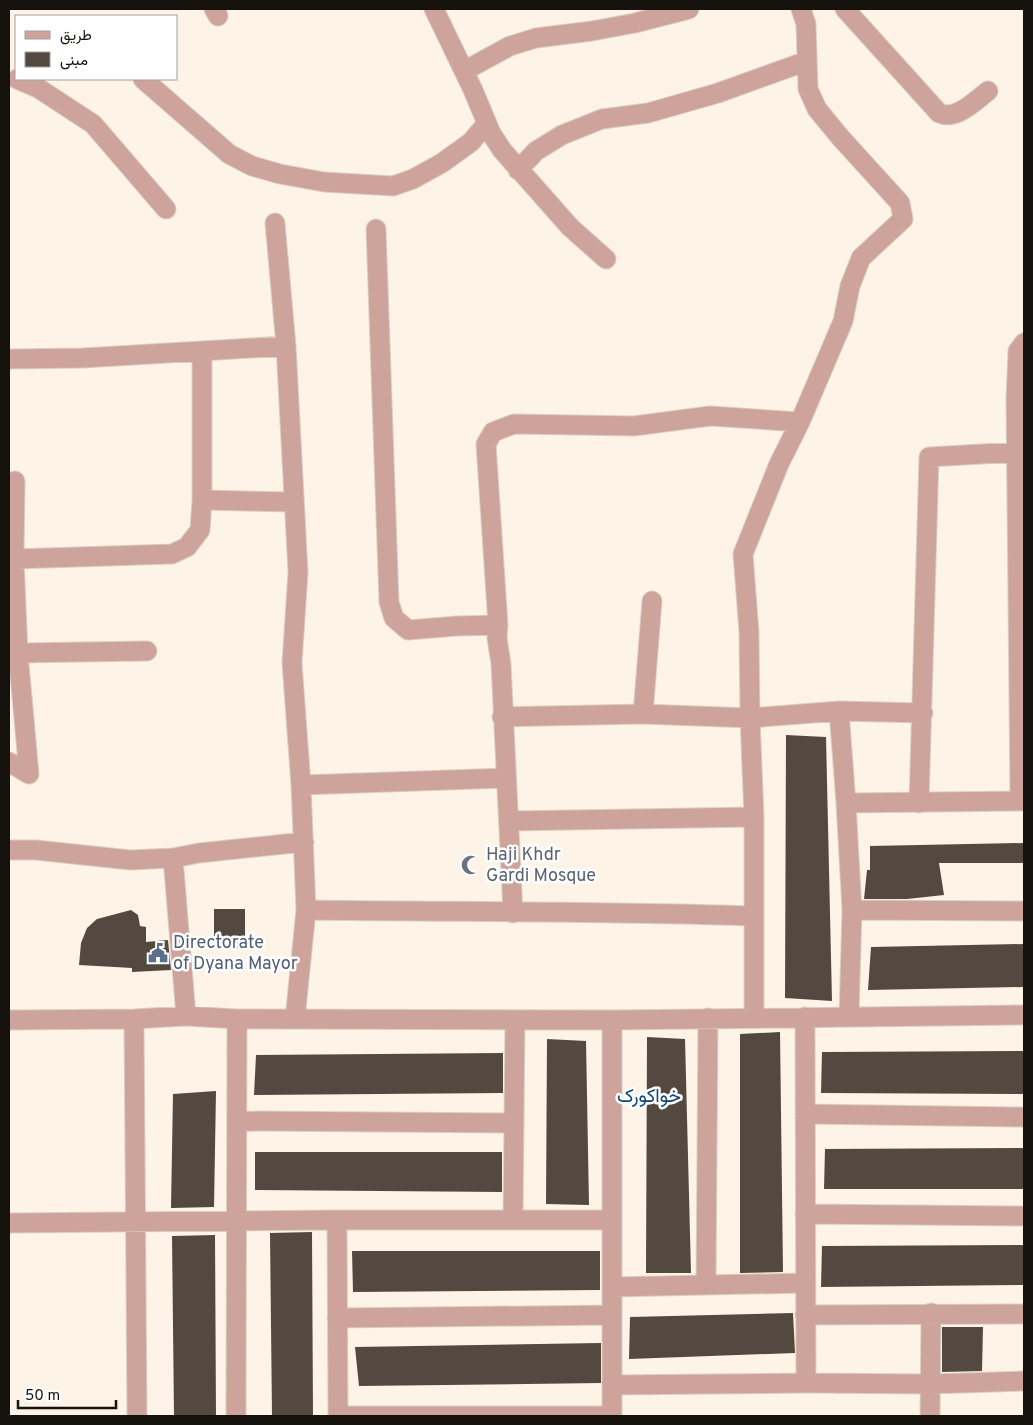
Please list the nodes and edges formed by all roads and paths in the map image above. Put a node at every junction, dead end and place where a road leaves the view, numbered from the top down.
1 (434, 9) edge
2 (689, 9) edge
3 (801, 9) edge
4 (845, 9) edge
5 (807, 61) junction
6 (464, 71) junction
7 (18, 80) edge
8 (144, 80) edge
9 (988, 91) dead end
10 (487, 124) junction
11 (518, 170) junction
12 (166, 208) dead end
13 (275, 223) dead end
14 (376, 229) dead end
15 (606, 259) dead end
16 (1024, 343) edge
17 (286, 346) junction
18 (202, 351) junction
19 (9, 359) edge
20 (800, 422) junction
21 (1018, 452) junction
22 (15, 481) dead end
23 (202, 500) junction
24 (294, 502) junction
25 (14, 559) junction
26 (652, 601) dead end
27 (498, 625) junction
28 (147, 651) dead end
29 (18, 653) junction
30 (839, 711) junction
31 (923, 713) junction
32 (643, 714) junction
33 (502, 717) junction
34 (750, 718) junction
35 (9, 762) edge
36 (506, 778) junction
37 (301, 785) junction
38 (1022, 801) edge
39 (846, 803) junction
40 (919, 803) junction
41 (754, 817) junction
42 (509, 821) junction
43 (304, 842) junction
44 (9, 850) edge
45 (173, 858) junction
46 (306, 910) junction
47 (852, 910) junction
48 (1024, 911) edge
49 (513, 913) junction
50 (754, 916) junction
51 (1024, 1015) edge
52 (186, 1016) junction
53 (849, 1016) junction
54 (805, 1017) junction
55 (708, 1018) junction
56 (754, 1018) junction
57 (134, 1019) junction
58 (237, 1019) junction
59 (295, 1019) junction
60 (9, 1020) edge
61 (515, 1020) junction
62 (612, 1020) junction
63 (805, 1114) junction
64 (1024, 1117) edge
65 (237, 1121) junction
66 (514, 1123) junction
67 (805, 1214) junction
68 (1024, 1216) edge
69 (236, 1220) junction
70 (337, 1220) junction
71 (513, 1220) junction
72 (612, 1220) junction
73 (136, 1221) junction
74 (9, 1223) edge
75 (805, 1283) junction
76 (706, 1285) junction
77 (612, 1287) junction
78 (931, 1313) junction
79 (1024, 1314) edge
80 (612, 1315) junction
81 (805, 1315) junction
82 (337, 1318) junction
83 (1024, 1381) edge
84 (806, 1383) junction
85 (613, 1384) junction
86 (930, 1384) junction
87 (137, 1416) edge
88 (236, 1416) edge
89 (338, 1416) edge
90 (612, 1416) edge
91 (930, 1416) edge

1 - 6 street
2 - 6 street
3 - 5 street
4 - 9 street
5 - 11 street
5 - 20 street
6 - 10 street
7 - 12 street
8 - 10 street
10 - 11 street
11 - 15 street
13 - 17 street
14 - 27 street
16 - 21 street
17 - 18 street
17 - 24 street
18 - 19 street
18 - 23 street
20 - 27 street
20 - 34 street
21 - 31 street
21 - 38 street
22 - 25 street
23 - 24 street
23 - 25 street
24 - 37 street
25 - 29 street
26 - 32 street
27 - 33 street
28 - 29 street
29 - 35 street
30 - 31 street
30 - 34 street
30 - 39 street
31 - 40 street
32 - 33 street
32 - 34 street
33 - 36 street
34 - 41 street
36 - 37 street
36 - 42 street
37 - 43 street
38 - 40 street
39 - 40 street
39 - 47 street
41 - 42 street
41 - 50 street
42 - 49 street
43 - 45 street
43 - 46 street
44 - 45 street
45 - 52 street
46 - 49 street
46 - 59 street
47 - 48 street
47 - 53 street
49 - 50 street
50 - 56 street
51 - 53 street
52 - 57 street
52 - 58 street
53 - 54 street
54 - 56 street
54 - 63 street
55 - 56 street
55 - 62 street
55 - 76 street
57 - 60 street
57 - 73 street
58 - 59 street
58 - 65 street
59 - 61 street
61 - 62 street
61 - 66 street
62 - 72 street
63 - 64 street
63 - 67 street
65 - 66 street
65 - 69 street
66 - 71 street
67 - 68 street
67 - 75 street
69 - 70 street
69 - 73 street
69 - 88 street
70 - 71 street
70 - 82 street
71 - 72 street
72 - 77 street
73 - 74 street
73 - 87 street
75 - 76 street
75 - 81 street
76 - 77 street
77 - 80 street
78 - 79 street
78 - 81 street
78 - 86 street
80 - 82 street
80 - 85 street
81 - 84 street
82 - 89 street
83 - 86 street
84 - 85 street
84 - 86 street
85 - 90 street
86 - 91 street
89 - 90 street

